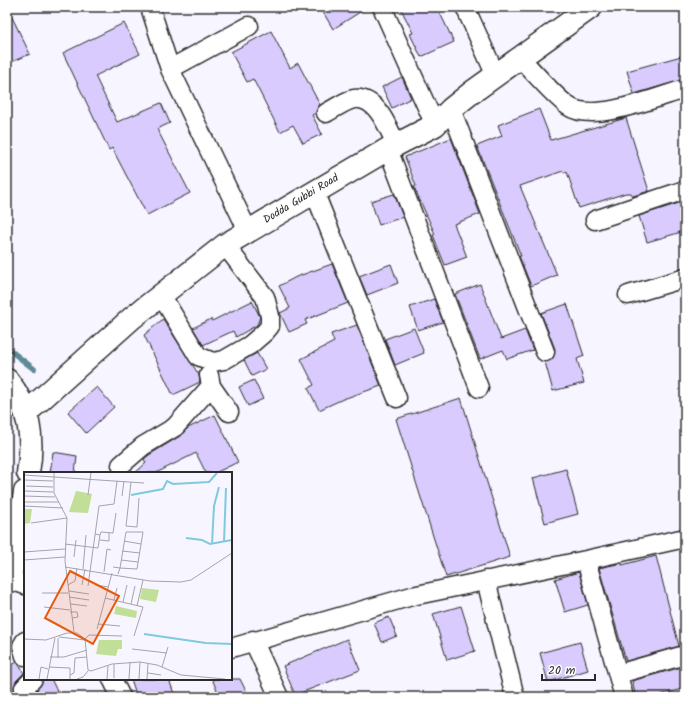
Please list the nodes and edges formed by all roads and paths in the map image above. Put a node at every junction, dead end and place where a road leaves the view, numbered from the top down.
1 (150, 7) edge
2 (382, 7) edge
3 (465, 7) edge
4 (591, 7) edge
5 (249, 26) dead end
6 (520, 58) junction
7 (170, 69) junction
8 (496, 76) junction
9 (685, 89) edge
10 (451, 109) junction
11 (326, 113) dead end
12 (435, 125) junction
13 (392, 146) junction
14 (685, 190) edge
15 (314, 191) junction
16 (595, 220) dead end
17 (248, 231) junction
18 (225, 245) junction
19 (685, 278) edge
20 (162, 295) junction
21 (628, 295) dead end
22 (544, 352) dead end
23 (208, 360) junction
24 (7, 380) edge
25 (210, 386) junction
26 (479, 388) dead end
27 (397, 398) dead end
28 (27, 412) junction
29 (229, 412) dead end
30 (121, 465) dead end
31 (28, 472) edge
32 (24, 500) edge
33 (685, 538) edge
34 (586, 560) junction
35 (486, 580) junction
36 (14, 582) edge
37 (253, 640) junction
38 (24, 643) edge
39 (232, 648) edge
40 (24, 653) edge
41 (685, 655) edge
42 (618, 674) junction
43 (32, 680) edge
44 (112, 680) edge
45 (29, 697) edge
46 (121, 697) edge
47 (279, 697) edge
48 (515, 697) edge
49 (624, 697) edge

1 - 7 street
2 - 12 street
3 - 8 street
4 - 6 main road, Dodda Gubbi Road
5 - 7 street
6 - 8 main road, Dodda Gubbi Road
6 - 9 street
7 - 17 street
8 - 10 main road, Dodda Gubbi Road
10 - 12 main road, Dodda Gubbi Road
10 - 22 street
11 - 13 street
12 - 13 main road, Dodda Gubbi Road
13 - 15 main road, Dodda Gubbi Road
13 - 26 street
14 - 16 street
15 - 17 main road, Dodda Gubbi Road
15 - 27 street
17 - 18 main road, Dodda Gubbi Road
18 - 20 main road, Dodda Gubbi Road
18 - 23 street
19 - 21 street
20 - 23 street
20 - 28 main road, Dodda Gubbi Road
23 - 25 street
24 - 28 main road
25 - 29 street
25 - 30 street
28 - 31 main road
32 - 36 main road
33 - 34 street
34 - 35 street
34 - 42 street
35 - 37 street
35 - 48 street
37 - 39 street
37 - 47 street
38 - 40 street
41 - 42 street
42 - 49 street
43 - 45 street
44 - 46 street

